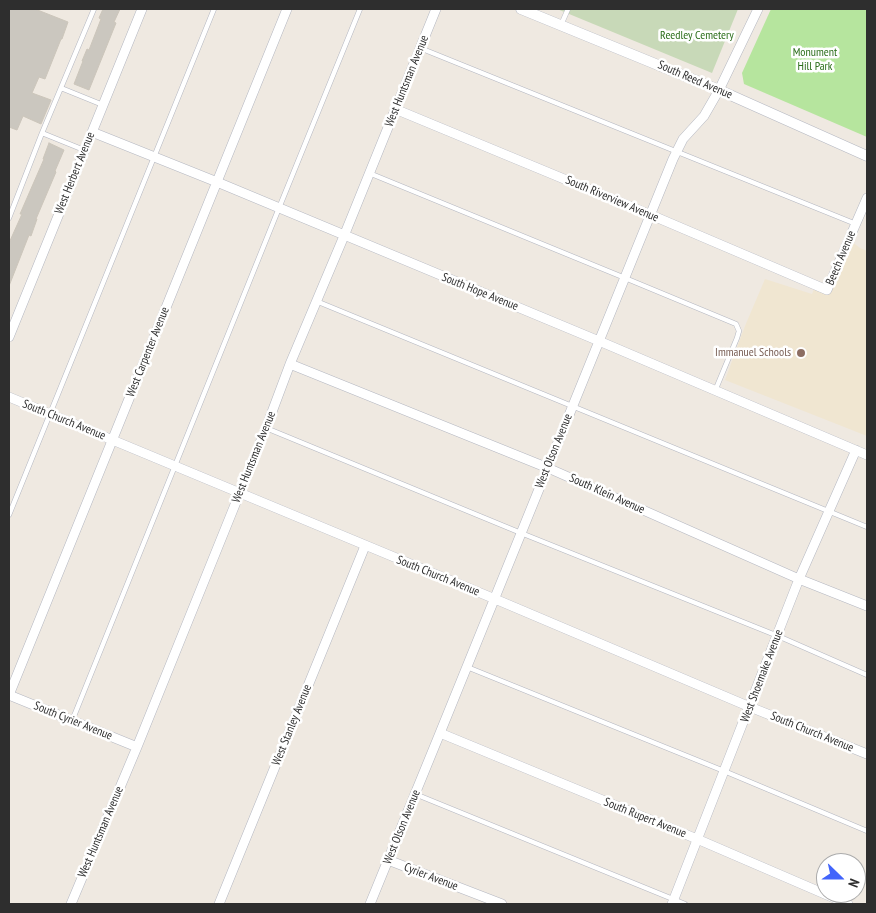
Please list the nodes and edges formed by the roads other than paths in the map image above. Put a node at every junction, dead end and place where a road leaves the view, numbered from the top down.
1 (94, 9) edge
2 (142, 9) edge
3 (214, 9) edge
4 (287, 9) edge
5 (360, 9) edge
6 (436, 9) edge
7 (521, 9) edge
8 (568, 9) edge
9 (758, 9) edge
10 (561, 25) junction
11 (420, 48) junction
12 (61, 88) junction
13 (719, 90) junction
14 (103, 105) junction
15 (395, 109) junction
16 (92, 132) junction
17 (42, 133) junction
18 (84, 150) junction
19 (677, 151) junction
20 (867, 156) edge
21 (153, 157) junction
22 (369, 173) junction
23 (217, 182) junction
24 (867, 198) edge
25 (278, 208) junction
26 (651, 215) junction
27 (9, 218) edge
28 (856, 224) junction
29 (344, 236) junction
30 (625, 278) junction
31 (827, 290) joint
32 (316, 301) junction
33 (9, 337) edge
34 (599, 341) junction
35 (290, 364) junction
36 (715, 391) junction
37 (9, 397) edge
38 (572, 406) junction
39 (50, 414) junction
40 (266, 428) junction
41 (112, 439) junction
42 (856, 450) junction
43 (867, 455) edge
44 (176, 466) junction
45 (548, 468) junction
46 (240, 493) junction
47 (829, 512) junction
48 (9, 515) edge
49 (867, 527) edge
50 (521, 533) junction
51 (365, 546) junction
52 (799, 580) junction
53 (495, 599) junction
54 (867, 606) edge
55 (778, 636) junction
56 (467, 667) junction
57 (867, 675) edge
58 (9, 695) edge
59 (750, 707) junction
60 (72, 722) junction
61 (440, 733) junction
62 (137, 747) junction
63 (867, 754) edge
64 (724, 771) junction
65 (415, 794) junction
66 (867, 831) edge
67 (697, 839) junction
68 (388, 860) junction
69 (673, 902) edge
70 (71, 904) edge
71 (219, 904) edge
72 (370, 904) edge
73 (502, 904) edge
74 (685, 904) edge
75 (848, 904) edge

1 - 12 lane
2 - 14 street, West Herbert Avenue
3 - 21 lane
4 - 23 street, West Carpenter Avenue
5 - 25 lane
6 - 11 street, West Huntsman Avenue
7 - 10 street, South Reed Avenue
8 - 10 lane
9 - 13 street, West Olson Avenue
10 - 13 street, South Reed Avenue
11 - 15 street, West Huntsman Avenue
11 - 19 lane
12 - 14 lane
12 - 17 lane
13 - 19 street, West Olson Avenue
13 - 20 street, South Reed Avenue
14 - 16 street, West Herbert Avenue
15 - 22 street, West Huntsman Avenue
15 - 26 street, South Riverview Avenue
16 - 18 street, West Herbert Avenue
16 - 21 street, South Hope Avenue
17 - 18 lane
17 - 27 lane
18 - 33 street, West Herbert Avenue
19 - 26 street, West Olson Avenue
19 - 28 lane
21 - 23 street, South Hope Avenue
21 - 39 lane
22 - 29 street, West Huntsman Avenue
22 - 30 lane
23 - 25 street, South Hope Avenue
23 - 41 street, West Carpenter Avenue
24 - 28 street, Beech Avenue
25 - 29 street, South Hope Avenue
25 - 44 lane
26 - 30 street, West Olson Avenue
26 - 31 street, South Riverview Avenue
28 - 31 street, Beech Avenue
29 - 32 street, West Huntsman Avenue
29 - 34 street, South Hope Avenue
30 - 34 street, West Olson Avenue
30 - 36 lane
32 - 35 street, West Huntsman Avenue
32 - 38 lane
34 - 36 street, South Hope Avenue
34 - 38 street, West Olson Avenue
35 - 40 street, West Huntsman Avenue
35 - 45 street, South Klein Avenue
36 - 42 street, South Hope Avenue
37 - 39 street, South Church Avenue
38 - 45 street, West Olson Avenue
38 - 47 lane
39 - 41 street, South Church Avenue
39 - 48 lane
40 - 46 street, West Huntsman Avenue
40 - 50 lane
41 - 44 street, South Church Avenue
41 - 58 street, West Carpenter Avenue
42 - 43 street, South Hope Avenue
42 - 47 street, West Shoemake Avenue
44 - 46 street, South Church Avenue
44 - 60 lane
45 - 50 street, West Olson Avenue
45 - 52 street, South Klein Avenue
46 - 51 street, South Church Avenue
46 - 62 street, West Huntsman Avenue
47 - 49 lane
47 - 52 street, West Shoemake Avenue
50 - 53 street, West Olson Avenue
50 - 55 lane
51 - 53 street, South Church Avenue
51 - 71 street, West Stanley Avenue
52 - 54 street, South Klein Avenue
52 - 55 street, West Shoemake Avenue
53 - 56 street, West Olson Avenue
53 - 59 street, South Church Avenue
55 - 57 lane
55 - 59 street, West Shoemake Avenue
56 - 61 street, West Olson Avenue
56 - 64 lane
58 - 60 street, South Cyrier Avenue
59 - 63 street, South Church Avenue
59 - 64 street, West Shoemake Avenue
60 - 62 street, South Cyrier Avenue
61 - 65 street, West Olson Avenue
61 - 67 street, South Rupert Avenue
62 - 70 street, West Huntsman Avenue
64 - 66 lane
64 - 67 street, West Shoemake Avenue
65 - 68 street, West Olson Avenue
65 - 69 lane
67 - 69 street, West Shoemake Avenue
67 - 75 street, South Rupert Avenue
68 - 72 street, West Olson Avenue
68 - 73 street, Cyrier Avenue
69 - 74 lane

